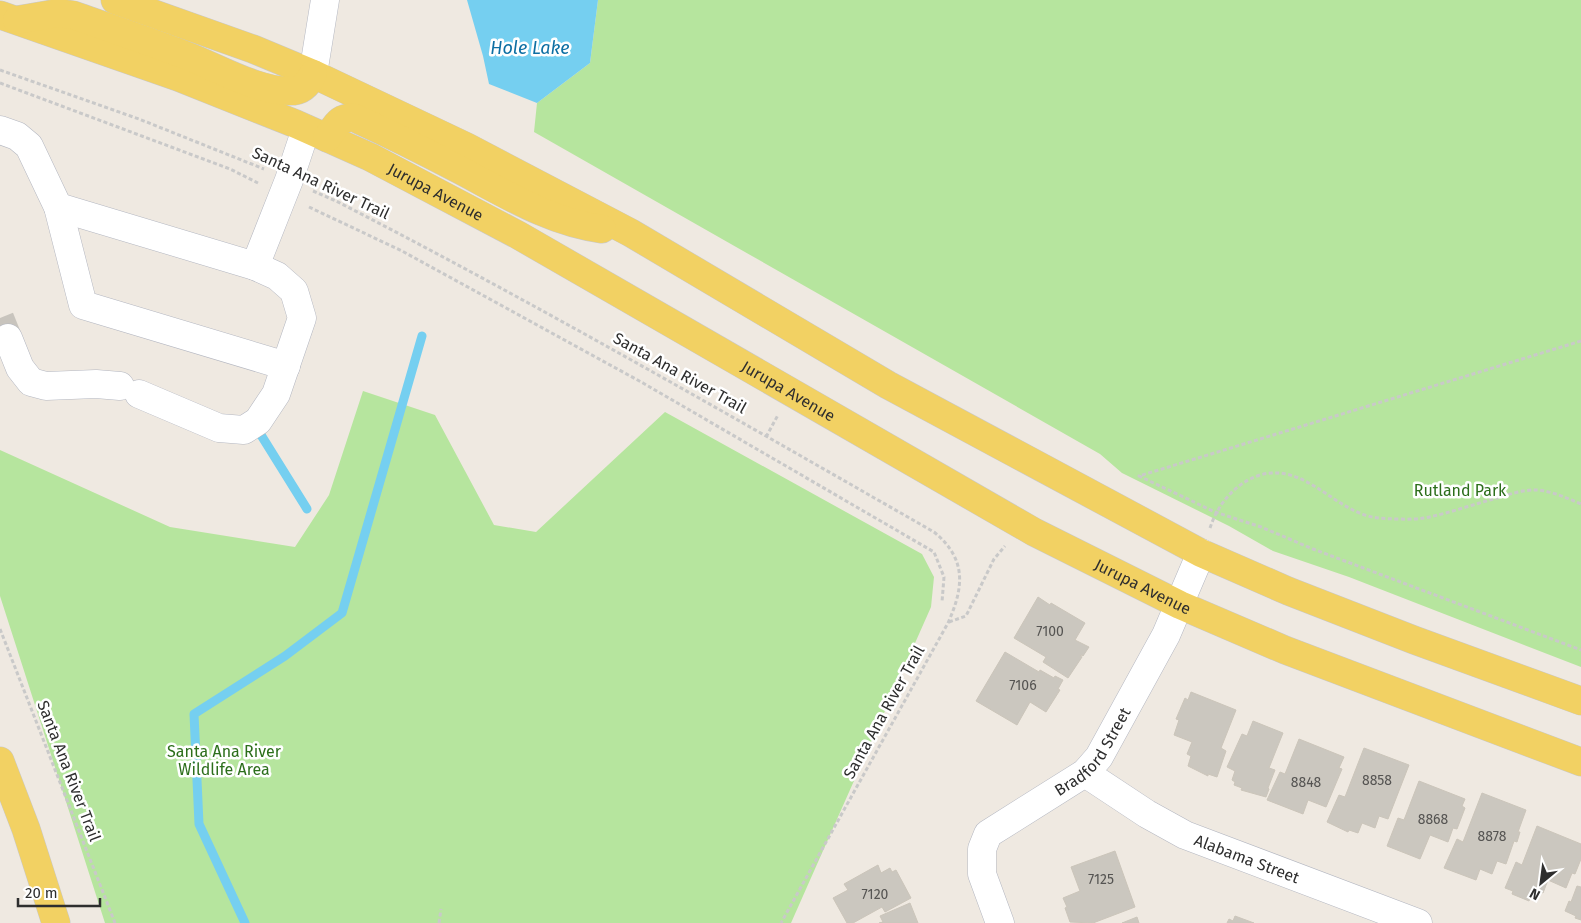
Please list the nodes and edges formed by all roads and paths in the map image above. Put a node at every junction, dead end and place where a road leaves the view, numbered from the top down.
1 (115, 0) edge
2 (324, 0) edge
3 (8, 18) edge
4 (0, 70) edge
5 (313, 74) junction
6 (0, 83) edge
7 (0, 130) edge
8 (316, 133) junction
9 (286, 187) junction
10 (58, 207) junction
11 (630, 234) junction
12 (255, 266) junction
13 (8, 338) tunnel mouth
14 (1581, 341) edge
15 (286, 366) junction
16 (1581, 504) edge
17 (1215, 512) junction
18 (1024, 526) junction
19 (1201, 554) junction
20 (942, 602) dead end
21 (1180, 605) junction
22 (948, 623) junction
23 (0, 629) edge
24 (1581, 650) edge
25 (1581, 701) edge
26 (0, 761) edge
27 (1581, 762) edge
28 (1085, 773) junction
29 (441, 909) dead end
30 (56, 923) edge
31 (115, 923) edge
32 (439, 923) edge
33 (781, 923) edge
34 (1000, 923) edge
35 (1418, 923) edge

1 - 5 main road
2 - 5 street
3 - 5 main road
3 - 8 main road, Jurupa Avenue
4 - 9 path, Santa Ana River Trail
5 - 11 main road
6 - 9 path
7 - 10 street
8 - 9 street
8 - 11 main road
8 - 18 main road, Jurupa Avenue
9 - 12 street
9 - 20 path
9 - 22 path, Santa Ana River Trail
10 - 12 street
10 - 15 street
11 - 19 main road
12 - 15 street
13 - 15 street
14 - 17 path
16 - 17 path
17 - 24 path
18 - 21 main road, Jurupa Avenue
18 - 22 path
19 - 21 street, Bradford Street
19 - 25 main road
21 - 27 main road, Jurupa Avenue
21 - 28 street, Bradford Street
22 - 33 path, Santa Ana River Trail
23 - 31 path, Santa Ana River Trail
26 - 30 main road
28 - 34 street, Bradford Street
28 - 35 street, Alabama Street
29 - 32 path

